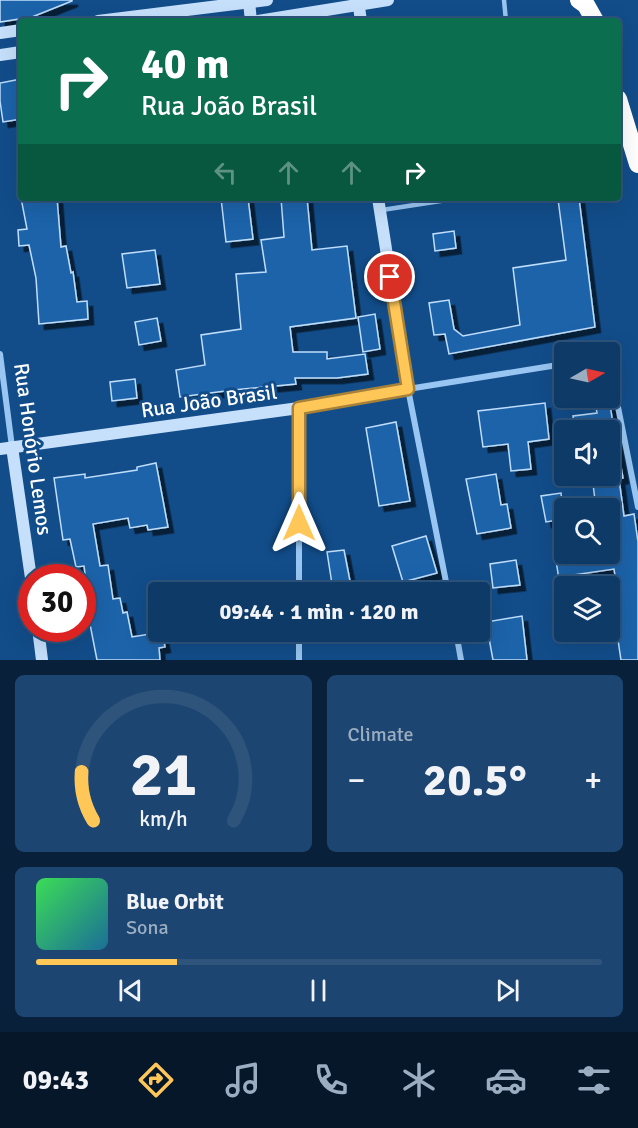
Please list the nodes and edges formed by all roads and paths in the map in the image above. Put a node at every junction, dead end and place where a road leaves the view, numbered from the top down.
1 (267, 0) edge
2 (388, 0) edge
3 (504, 0) edge
4 (579, 0) edge
5 (596, 0) edge
6 (249, 2) junction
7 (359, 2) edge
8 (130, 18) edge
9 (251, 18) edge
10 (274, 18) edge
11 (361, 18) edge
12 (506, 18) edge
13 (593, 18) edge
14 (599, 18) edge
15 (18, 30) edge
16 (0, 33) edge
17 (18, 52) edge
18 (0, 55) edge
19 (621, 109) edge
20 (638, 164) edge
21 (419, 201) edge
22 (378, 204) edge
23 (0, 354) edge
24 (554, 366) edge
25 (408, 389) junction
26 (299, 408) junction
27 (618, 408) edge
28 (6, 448) edge
29 (638, 507) edge
30 (28, 564) edge
31 (299, 582) edge
32 (446, 582) edge
33 (40, 642) edge
34 (299, 642) edge
35 (458, 642) edge
36 (42, 660) edge
37 (299, 660) edge
38 (461, 660) edge

1 - 6 street
2 - 7 street
3 - 12 lane
4 - 13 highway
5 - 14 highway
6 - 8 street
6 - 9 street
7 - 10 street
7 - 11 street
15 - 16 street
17 - 18 street
19 - 20 highway
21 - 22 lane
22 - 25 street
23 - 28 street, Rua Honório Lemos
24 - 25 street, Rua João Brasil
25 - 26 street, Rua João Brasil
25 - 32 street
26 - 28 street, Rua João Brasil
26 - 31 street
27 - 29 street
28 - 30 street, Rua Honório Lemos
33 - 36 street
34 - 37 street
35 - 38 street

